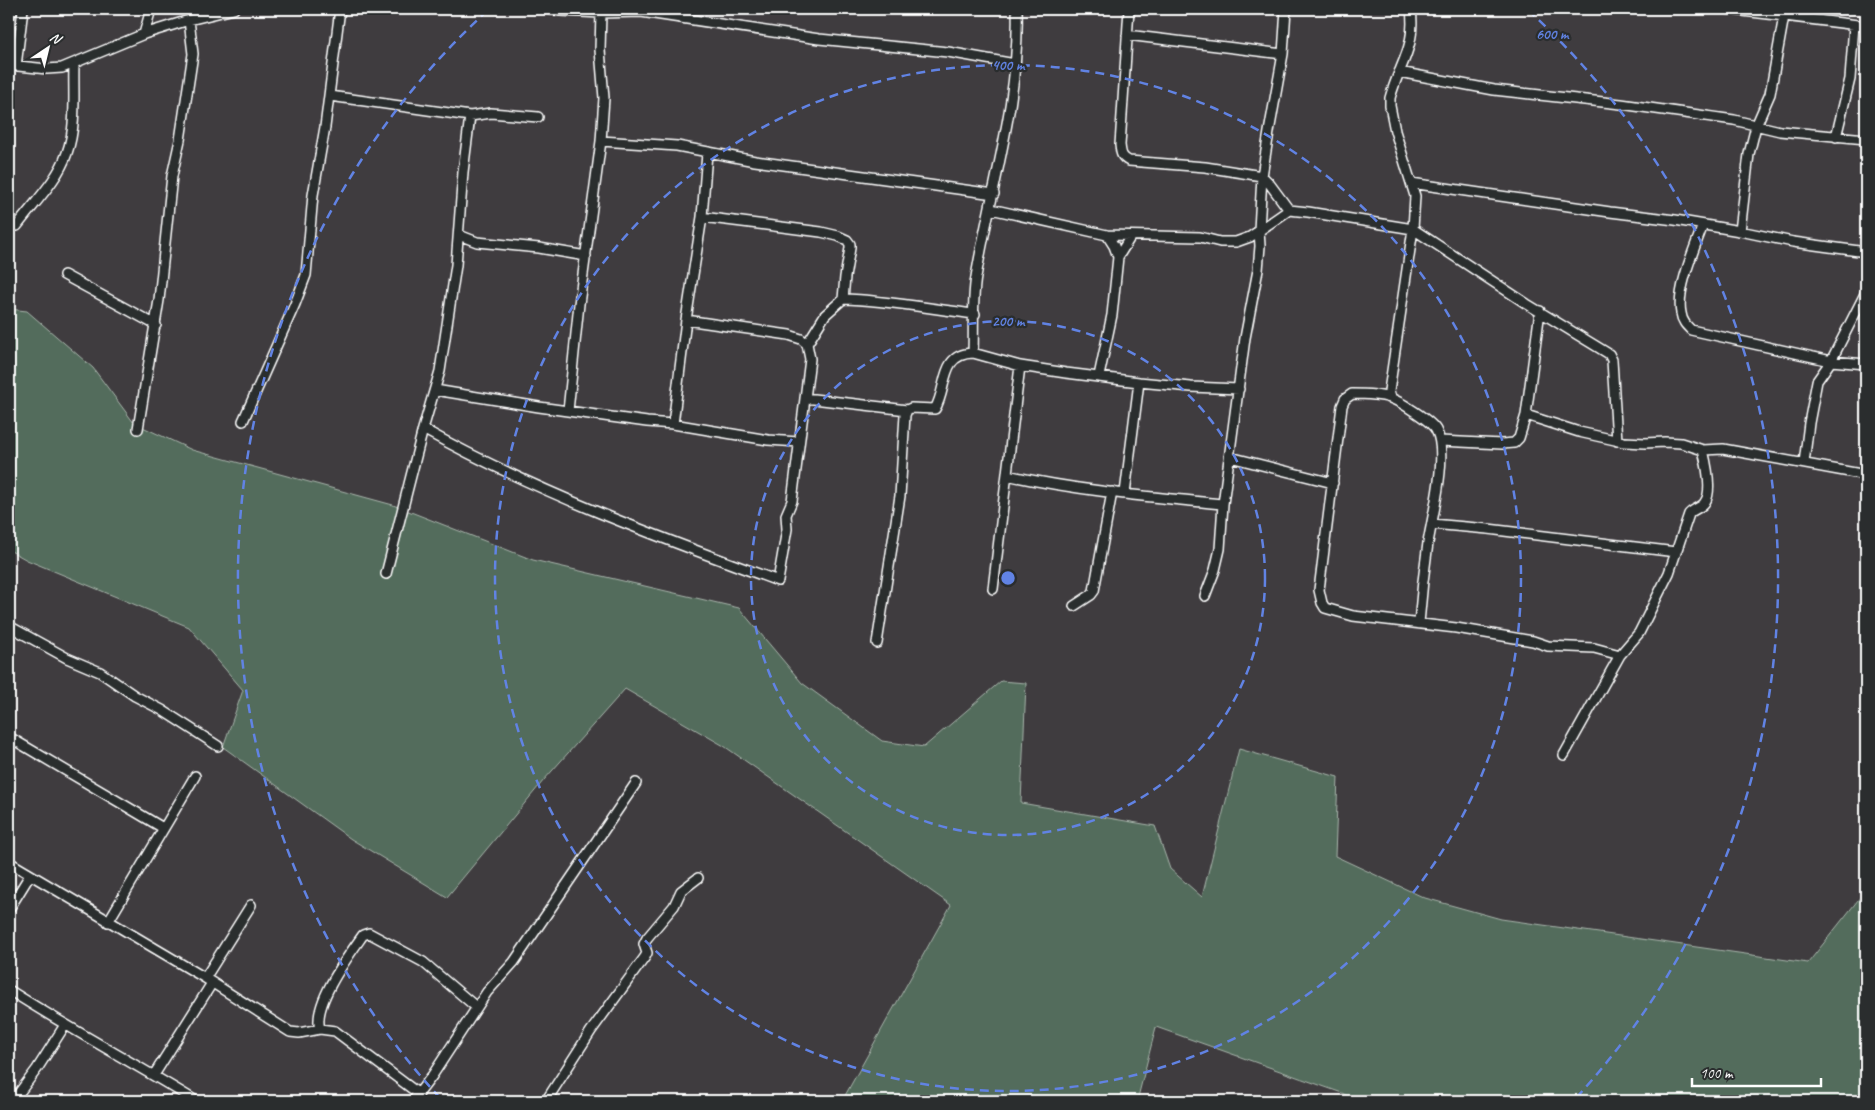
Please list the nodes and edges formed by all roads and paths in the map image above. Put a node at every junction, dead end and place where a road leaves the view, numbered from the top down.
1 (23, 9) edge
2 (151, 9) edge
3 (234, 9) edge
4 (340, 9) edge
5 (549, 9) edge
6 (1017, 9) edge
7 (1129, 9) edge
8 (1286, 9) edge
9 (1411, 9) edge
10 (1726, 9) edge
11 (638, 10) edge
12 (601, 13) junction
13 (1784, 16) junction
14 (189, 20) junction
15 (1854, 24) junction
16 (1866, 26) edge
17 (144, 34) junction
18 (1127, 34) junction
19 (1283, 54) junction
20 (74, 64) junction
21 (1015, 64) junction
22 (12, 66) edge
23 (1399, 72) junction
24 (330, 96) junction
25 (470, 116) junction
26 (538, 117) dead end
27 (1756, 126) junction
28 (1836, 137) junction
29 (1866, 139) edge
30 (601, 142) junction
31 (707, 153) junction
32 (1262, 176) junction
33 (1412, 183) junction
34 (994, 194) junction
35 (991, 209) junction
36 (1289, 210) junction
37 (702, 217) junction
38 (1703, 225) junction
39 (17, 226) dead end
40 (1413, 229) junction
41 (1259, 230) junction
42 (1740, 231) junction
43 (459, 235) junction
44 (1107, 235) junction
45 (1131, 236) junction
46 (1866, 252) edge
47 (586, 256) junction
48 (1118, 257) junction
49 (64, 275) dead end
50 (1866, 292) edge
51 (843, 299) junction
52 (1540, 311) junction
53 (975, 314) junction
54 (686, 320) junction
55 (156, 325) junction
56 (807, 344) junction
57 (973, 353) junction
58 (1831, 361) junction
59 (1866, 364) edge
60 (1020, 366) junction
61 (1100, 376) junction
62 (1139, 382) junction
63 (1239, 389) junction
64 (435, 390) junction
65 (805, 398) junction
66 (1391, 398) junction
67 (908, 410) junction
68 (568, 411) junction
69 (1526, 415) junction
70 (243, 421) dead end
71 (673, 424) junction
72 (138, 429) dead end
73 (423, 429) junction
74 (1440, 440) junction
75 (1617, 441) junction
76 (799, 442) junction
77 (1703, 450) junction
78 (1230, 457) junction
79 (1804, 463) junction
80 (1007, 475) junction
81 (1866, 475) edge
82 (1333, 484) junction
83 (1112, 492) junction
84 (1125, 493) junction
85 (1223, 504) junction
86 (1432, 524) junction
87 (1676, 552) junction
88 (386, 574) dead end
89 (993, 588) dead end
90 (1205, 596) dead end
91 (1074, 606) dead end
92 (1419, 623) junction
93 (9, 626) edge
94 (877, 643) dead end
95 (1620, 655) junction
96 (9, 737) edge
97 (218, 746) dead end
98 (1564, 755) dead end
99 (195, 776) dead end
100 (636, 783) dead end
101 (163, 828) junction
102 (9, 862) edge
103 (30, 875) junction
104 (698, 878) dead end
105 (251, 905) dead end
106 (9, 909) edge
107 (108, 922) junction
108 (209, 980) junction
109 (9, 990) edge
110 (476, 1008) junction
111 (65, 1025) junction
112 (320, 1028) junction
113 (154, 1075) junction
114 (416, 1098) edge
115 (13, 1101) edge
116 (196, 1101) edge
117 (546, 1101) edge

1 - 22 street
2 - 17 street
3 - 14 street
4 - 24 street
5 - 12 street
6 - 21 street
7 - 18 street
8 - 19 street
9 - 23 street
10 - 13 street
11 - 12 street
11 - 21 street
12 - 30 street
13 - 15 street
13 - 27 street
14 - 17 street
14 - 55 street
15 - 16 street
15 - 28 street
17 - 20 street
18 - 19 street
18 - 32 street
19 - 32 street
20 - 22 street
20 - 39 street
21 - 34 street
23 - 27 street
23 - 33 street
24 - 25 street
24 - 70 street
25 - 26 street
25 - 43 street
27 - 28 street
27 - 42 street
28 - 29 street
30 - 31 street
30 - 47 street
31 - 34 street
31 - 37 street
32 - 36 street
32 - 41 street
33 - 38 street
33 - 40 street
34 - 35 street
35 - 44 street
35 - 53 street
36 - 40 street
36 - 41 street
37 - 51 street
37 - 54 street
38 - 42 street
38 - 58 street
40 - 52 street
40 - 66 street
41 - 45 street
41 - 63 street
42 - 46 street
43 - 47 street
43 - 64 street
44 - 45 street
44 - 48 street
45 - 48 street
47 - 68 street
48 - 61 street
49 - 55 street
50 - 58 street
51 - 53 street
51 - 56 street
52 - 69 street
52 - 75 street
53 - 57 street
54 - 56 street
54 - 71 street
55 - 72 street
56 - 65 street
57 - 60 street
57 - 67 street
58 - 59 street
58 - 79 street
60 - 61 street
60 - 80 street
61 - 62 street
62 - 63 street
62 - 84 street
63 - 78 street
64 - 68 street
64 - 73 street
65 - 67 street
65 - 76 street
66 - 74 street
66 - 82 street
67 - 94 street
68 - 71 street
69 - 74 street
69 - 75 street
71 - 76 street
73 - 76 street
73 - 88 street
74 - 86 street
75 - 77 street
77 - 79 street
77 - 87 street
78 - 82 street
78 - 85 street
79 - 81 street
80 - 83 street
80 - 89 street
82 - 92 street
83 - 84 street
83 - 91 street
84 - 85 street
85 - 90 street
86 - 87 street
86 - 92 street
87 - 95 street
92 - 95 street
93 - 97 street
95 - 98 street
96 - 101 street
99 - 101 street
100 - 110 street
101 - 107 street
102 - 103 street
103 - 106 street
103 - 107 street
104 - 117 street
105 - 108 street
107 - 108 street
108 - 112 street
108 - 113 street
109 - 111 street
110 - 112 street
110 - 114 street
111 - 113 street
111 - 115 street
112 - 114 street
113 - 116 street

